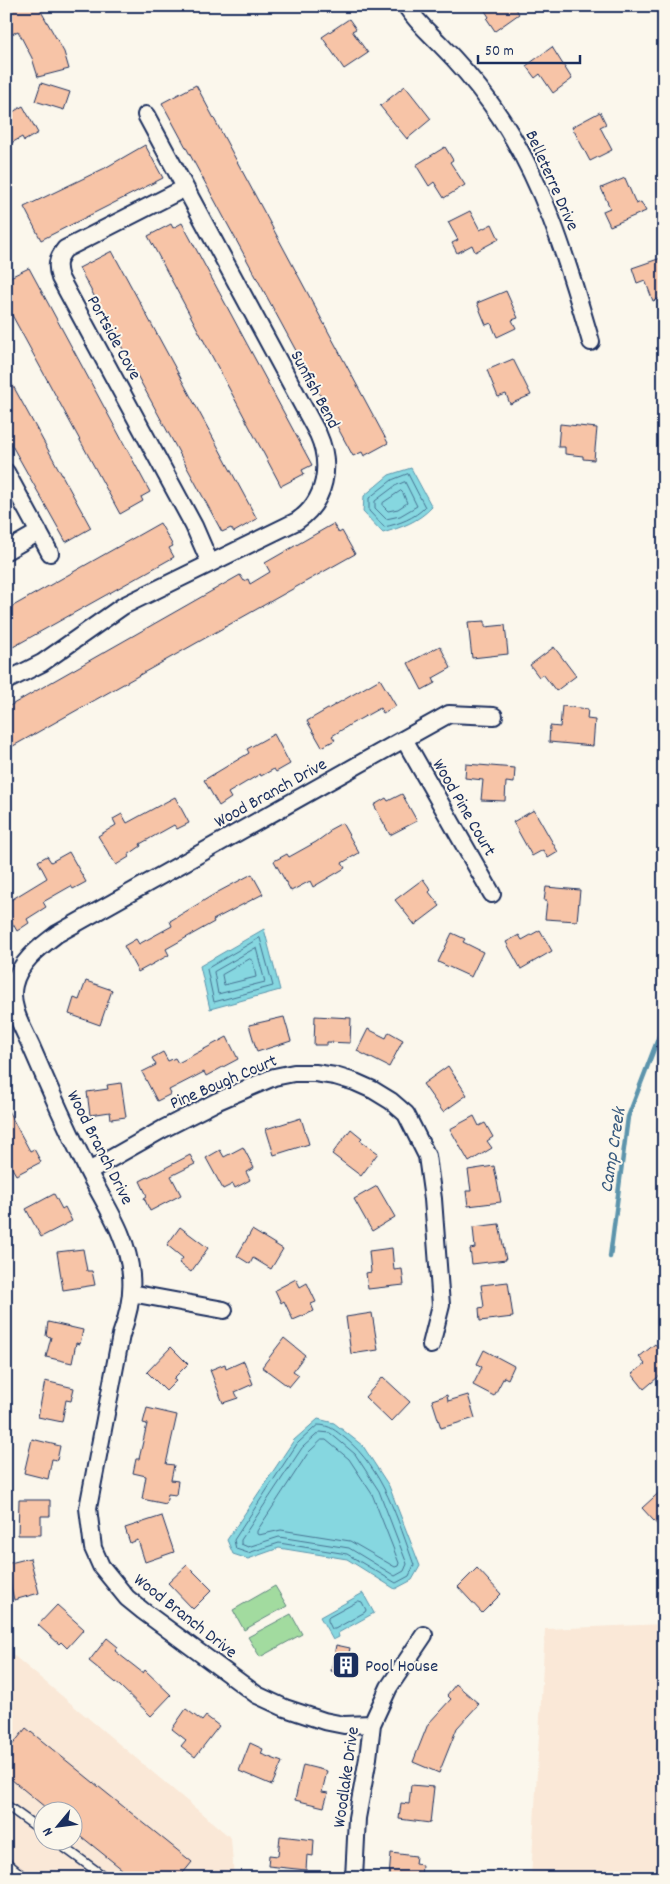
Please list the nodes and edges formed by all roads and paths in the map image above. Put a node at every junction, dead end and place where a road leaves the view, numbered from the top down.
1 (406, 6) edge
2 (146, 115) dead end
3 (186, 188) junction
4 (591, 342) dead end
5 (6, 472) edge
6 (39, 532) junction
7 (6, 550) edge
8 (50, 553) dead end
9 (210, 563) junction
10 (6, 681) edge
11 (494, 716) dead end
12 (404, 739) junction
13 (492, 894) dead end
14 (88, 1171) junction
15 (131, 1293) junction
16 (224, 1310) dead end
17 (431, 1345) dead end
18 (424, 1635) dead end
19 (372, 1724) junction
20 (6, 1805) edge
21 (32, 1824) edge
22 (71, 1852) edge
23 (6, 1862) edge
24 (25, 1878) edge
25 (106, 1878) edge
26 (354, 1878) edge

1 - 4 street, Belleterre Drive
2 - 3 street, Sunfish Bend
3 - 9 street, Sunfish Bend
3 - 9 street, Portside Cove
5 - 6 street
6 - 7 street
6 - 8 street
9 - 10 street, Sunfish Bend
11 - 12 street, Wood Branch Drive
12 - 13 street, Wood Pine Court
12 - 14 street, Wood Branch Drive
14 - 15 street, Wood Branch Drive
14 - 17 street, Pine Bough Court
15 - 16 street
15 - 19 street, Wood Branch Drive
18 - 19 street, Woodlake Drive
19 - 26 street, Woodlake Drive
20 - 21 lane
22 - 25 lane
23 - 24 lane

